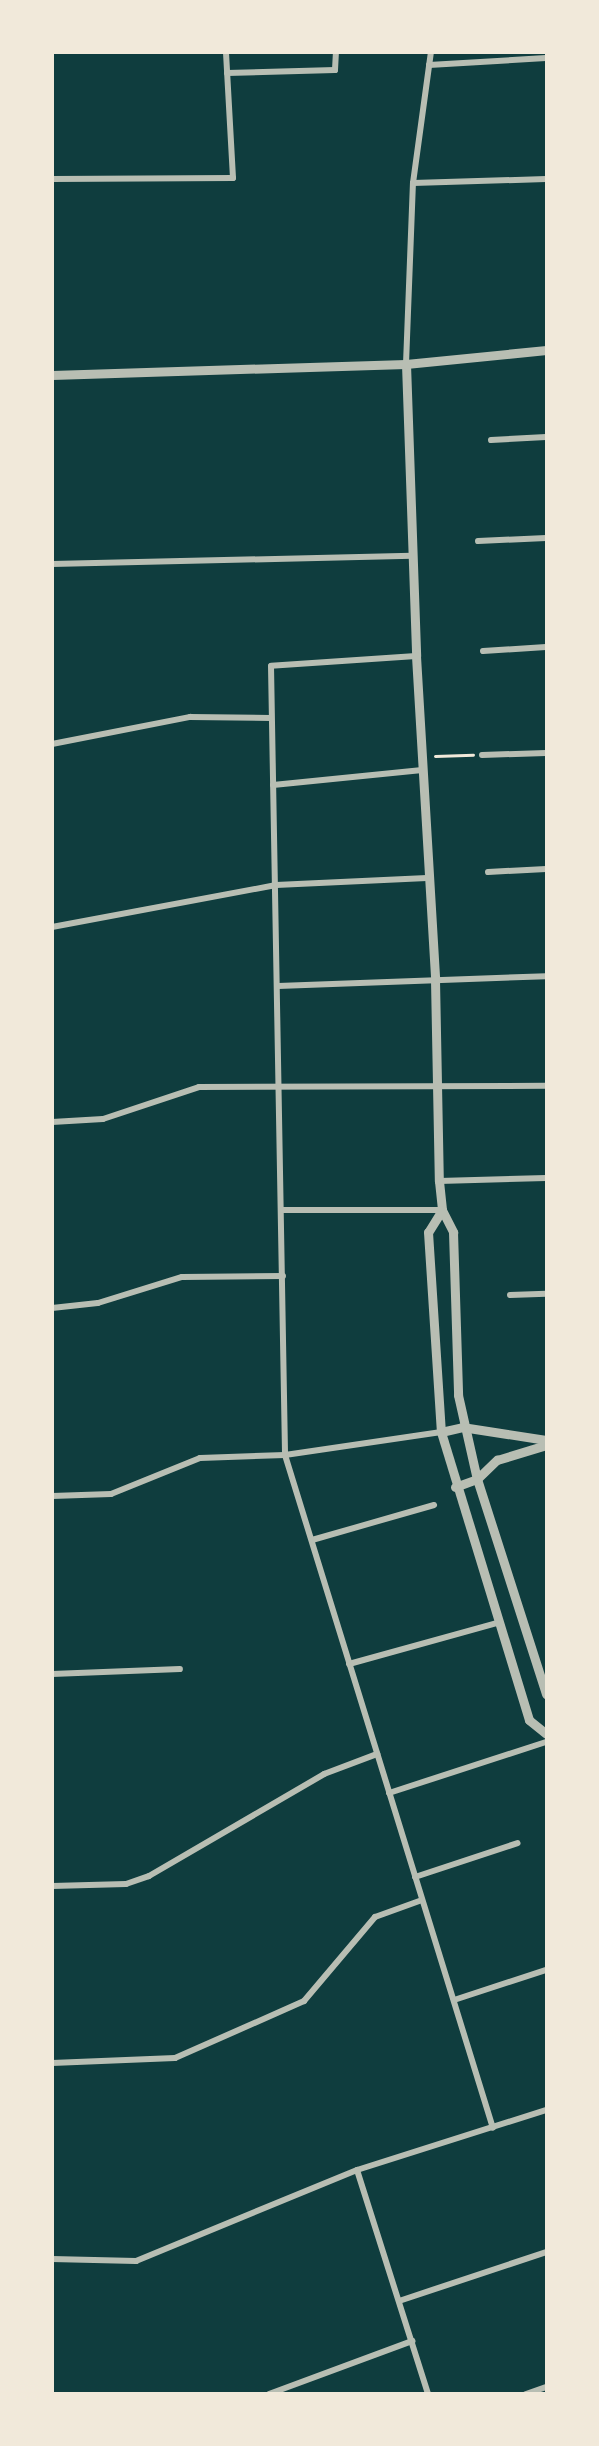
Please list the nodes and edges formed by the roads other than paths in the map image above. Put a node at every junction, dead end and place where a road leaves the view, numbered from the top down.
1 (226, 52) edge
2 (336, 52) edge
3 (431, 52) edge
4 (546, 58) edge
5 (429, 65) junction
6 (227, 72) junction
7 (52, 179) edge
8 (546, 179) edge
9 (413, 183) junction
10 (546, 350) edge
11 (406, 364) junction
12 (52, 375) edge
13 (546, 437) edge
14 (490, 440) dead end
15 (546, 538) edge
16 (478, 541) dead end
17 (412, 556) junction
18 (52, 564) edge
19 (546, 647) edge
20 (483, 651) dead end
21 (416, 656) junction
22 (270, 718) junction
23 (52, 744) edge
24 (546, 753) edge
25 (482, 755) road end
26 (422, 770) junction
27 (273, 785) junction
28 (546, 869) edge
29 (488, 872) dead end
30 (427, 878) junction
31 (276, 885) junction
32 (52, 927) edge
33 (546, 976) edge
34 (435, 980) junction
35 (278, 986) junction
36 (281, 1085) junction
37 (546, 1086) edge
38 (436, 1089) junction
39 (52, 1122) edge
40 (546, 1178) edge
41 (439, 1181) junction
42 (282, 1210) junction
43 (442, 1210) junction
44 (283, 1276) junction
45 (546, 1294) edge
46 (510, 1295) dead end
47 (52, 1308) edge
48 (462, 1427) junction
49 (441, 1432) junction
50 (546, 1440) edge
51 (546, 1445) edge
52 (285, 1455) junction
53 (477, 1479) junction
54 (455, 1487) junction
55 (52, 1496) edge
56 (434, 1505) dead end
57 (312, 1540) junction
58 (497, 1623) junction
59 (349, 1664) junction
60 (180, 1669) dead end
61 (52, 1674) edge
62 (546, 1694) edge
63 (546, 1734) edge
64 (546, 1742) edge
65 (377, 1754) junction
66 (389, 1793) junction
67 (518, 1843) dead end
68 (415, 1877) junction
69 (52, 1886) edge
70 (422, 1900) junction
71 (546, 1970) edge
72 (454, 2000) junction
73 (52, 2063) edge
74 (546, 2110) edge
75 (493, 2128) junction
76 (357, 2170) junction
77 (546, 2252) edge
78 (52, 2259) edge
79 (399, 2301) junction
80 (411, 2341) junction
81 (546, 2387) edge
82 (269, 2394) edge
83 (428, 2394) edge
84 (526, 2394) edge

1 - 6 street
2 - 6 street
3 - 5 street
4 - 5 street
5 - 9 street
6 - 7 street
8 - 9 street
9 - 11 street
10 - 11 street
11 - 12 street
11 - 17 street
13 - 14 street
15 - 16 street
17 - 18 street
17 - 21 street
19 - 20 street
21 - 22 street
21 - 26 street
22 - 23 street
22 - 27 street
24 - 25 street
26 - 27 street
26 - 30 street
27 - 31 street
28 - 29 street
30 - 31 street
30 - 34 street
31 - 32 street
31 - 35 street
33 - 34 street
34 - 35 street
34 - 38 street
35 - 36 street
36 - 38 street
36 - 39 street
36 - 42 street
37 - 38 street
38 - 41 street
40 - 41 street
41 - 43 street
42 - 43 street
42 - 44 street
43 - 48 street
43 - 49 street
44 - 47 street
44 - 52 street
45 - 46 street
48 - 49 street
48 - 50 street
48 - 53 street
49 - 52 street
49 - 54 street
51 - 53 street
52 - 55 street
52 - 57 street
53 - 54 street
53 - 62 street
54 - 58 street
56 - 57 street
57 - 59 street
58 - 59 street
58 - 63 street
59 - 65 street
60 - 61 street
64 - 66 street
65 - 66 street
65 - 69 street
66 - 68 street
67 - 68 street
68 - 70 street
70 - 72 street
70 - 73 street
71 - 72 street
72 - 75 street
74 - 75 street
75 - 76 street
76 - 78 street
76 - 79 street
77 - 79 street
79 - 80 street
80 - 82 street
80 - 83 street
81 - 84 street

